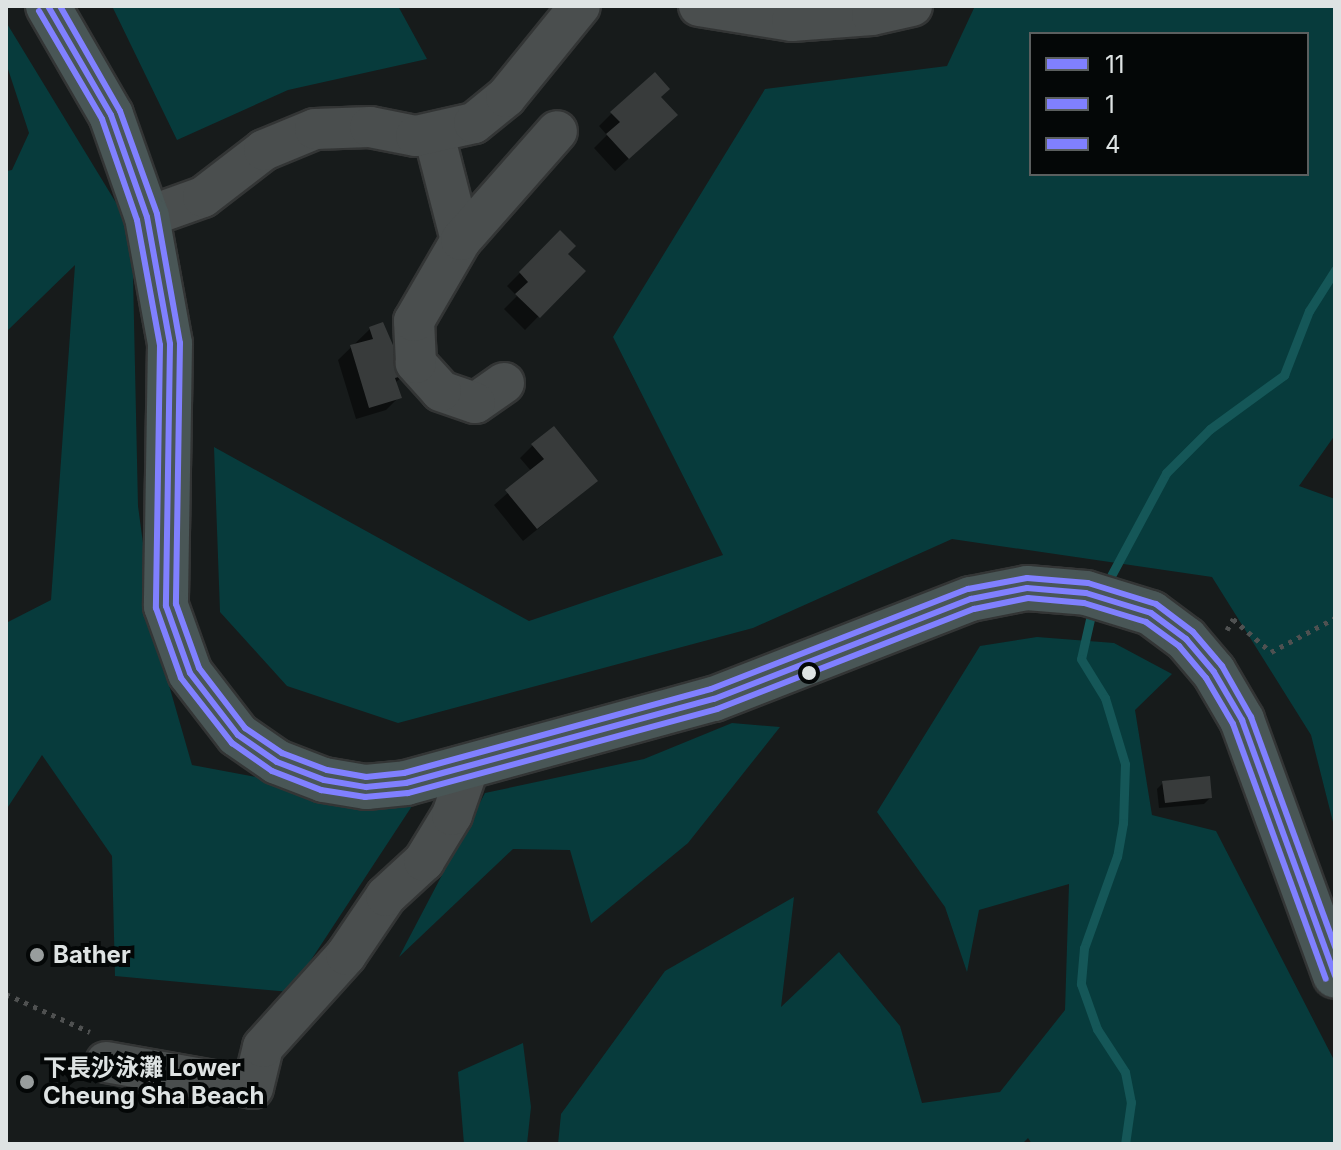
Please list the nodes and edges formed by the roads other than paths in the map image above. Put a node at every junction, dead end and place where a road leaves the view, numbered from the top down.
1 (48, 6) edge
2 (580, 6) edge
3 (699, 6) edge
4 (912, 6) edge
5 (557, 131) dead end
6 (434, 135) junction
7 (147, 217) junction
8 (461, 240) junction
9 (504, 383) dead end
10 (468, 769) junction
11 (1335, 976) edge
12 (106, 1062) road end

1 - 7 main road
2 - 6 street
3 - 4 street
5 - 8 street
6 - 7 street
6 - 8 street
7 - 10 main road
8 - 9 street
10 - 11 main road
10 - 12 street

